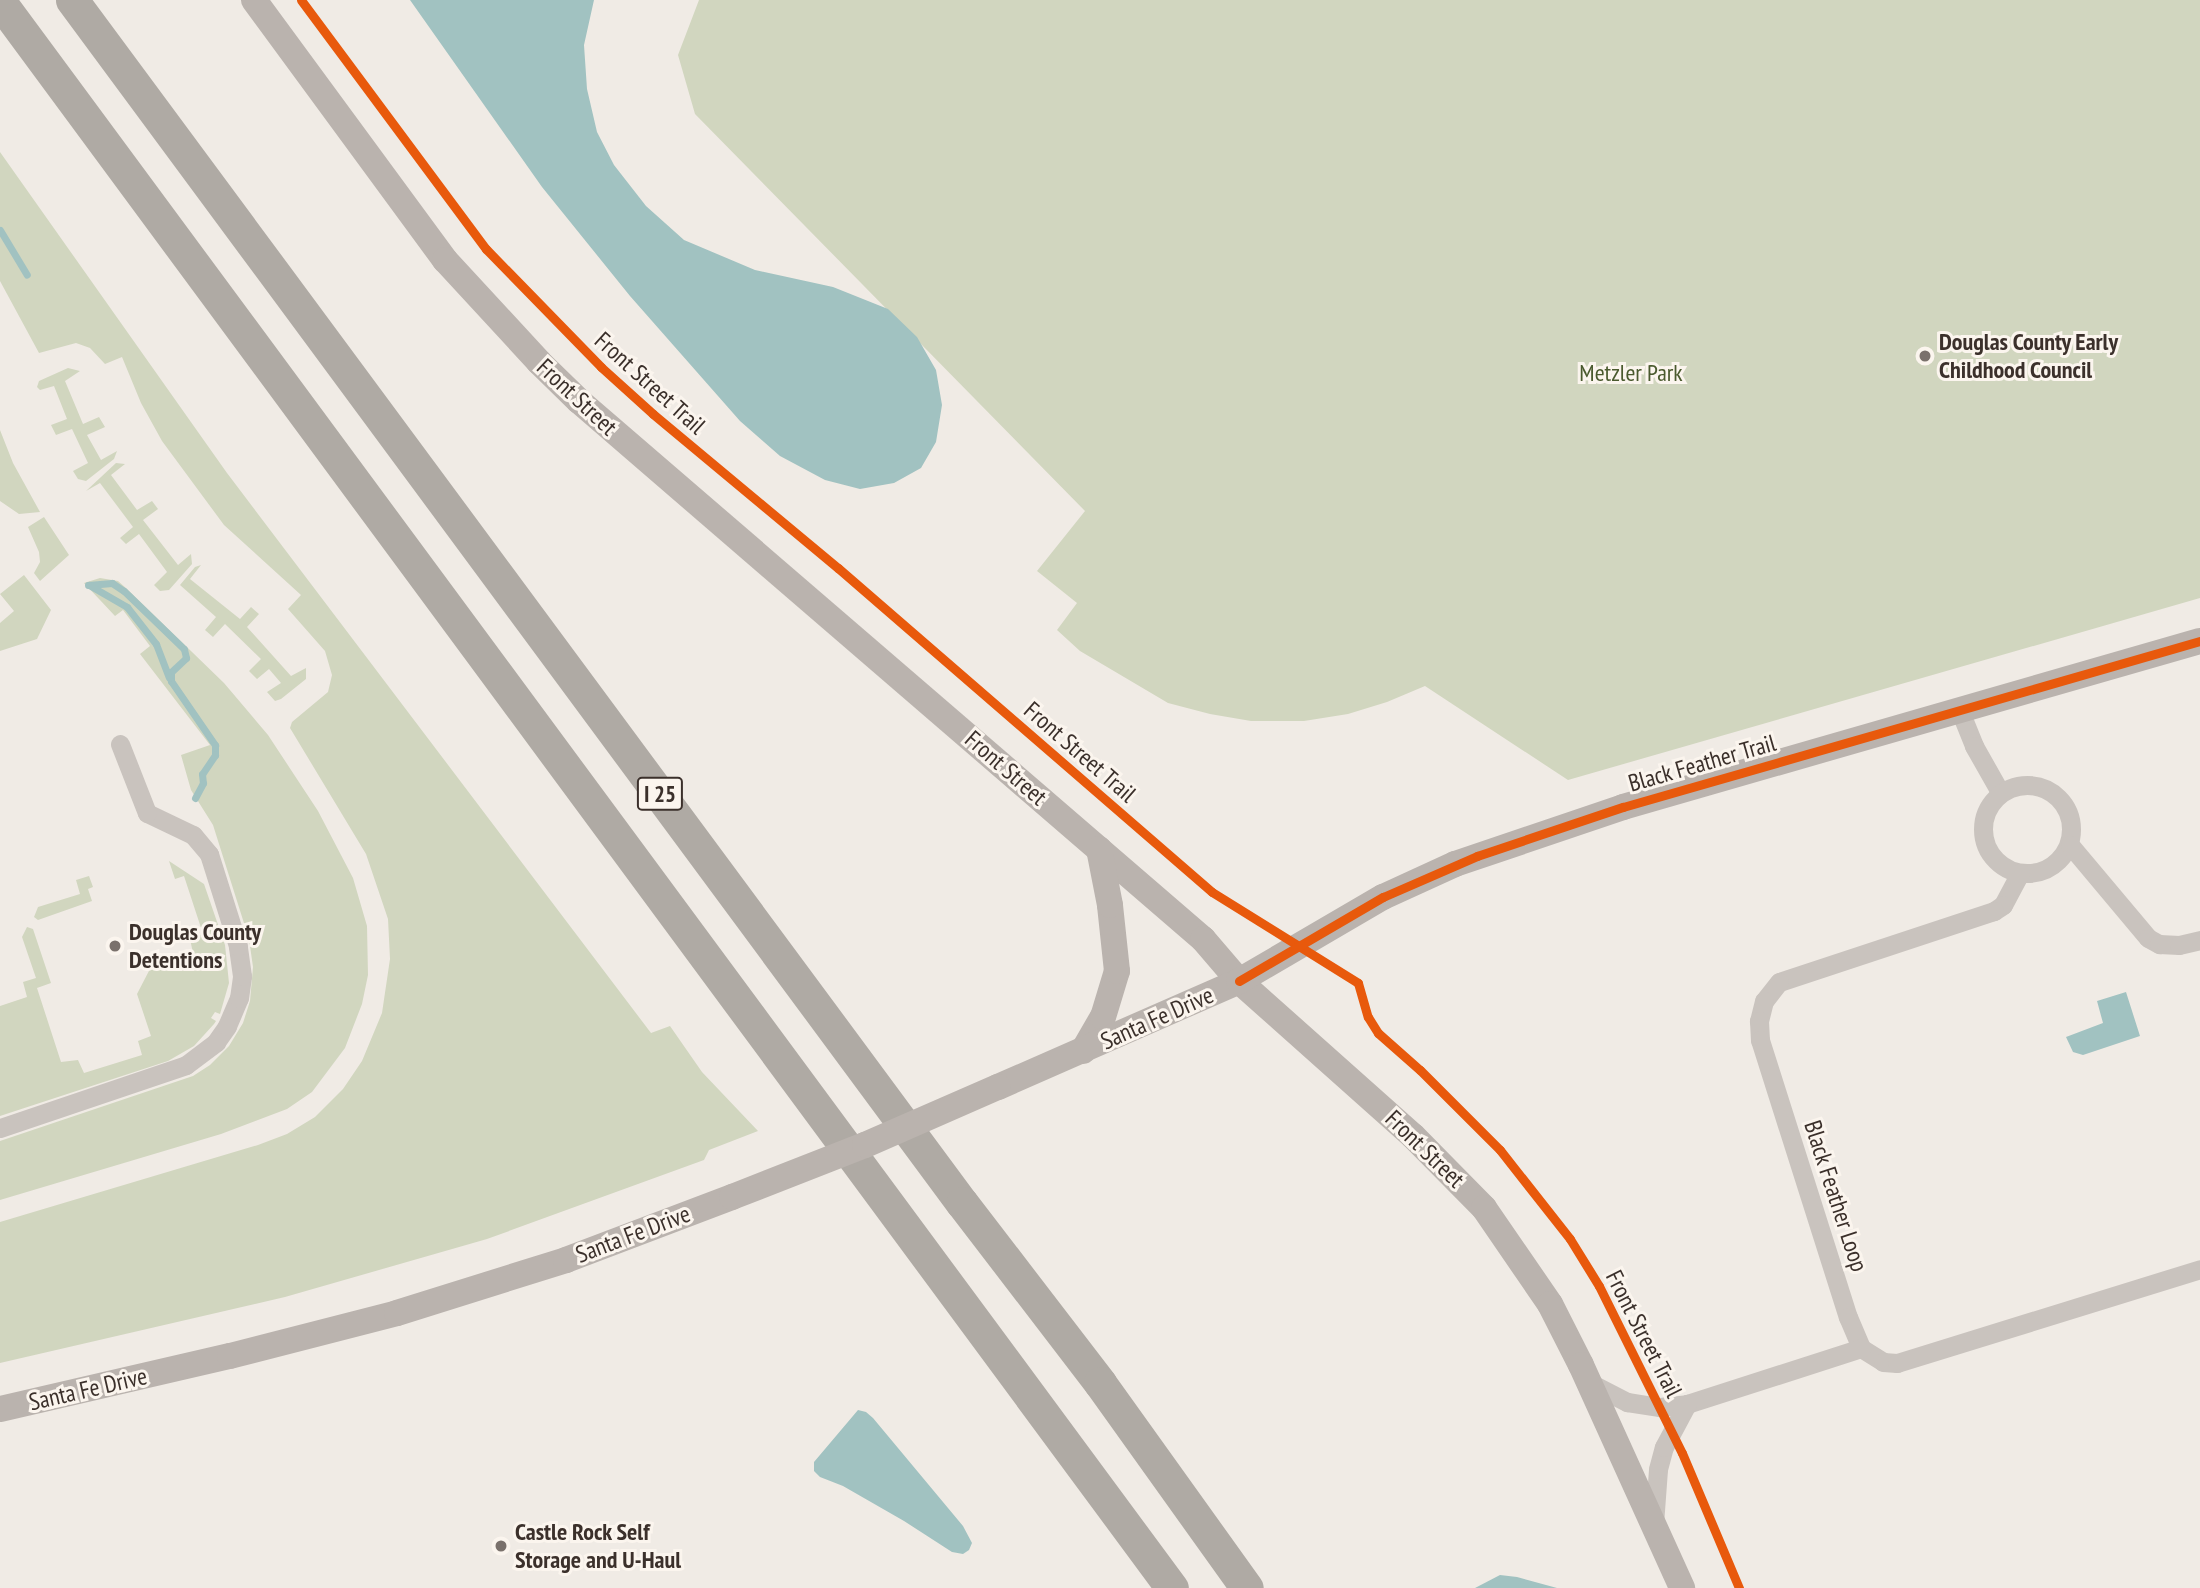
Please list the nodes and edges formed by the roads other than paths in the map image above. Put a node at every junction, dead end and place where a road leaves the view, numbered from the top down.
1 (72, 0) edge
2 (254, 0) edge
3 (0, 2) edge
4 (2200, 641) edge
5 (1961, 711) junction
6 (120, 744) dead end
7 (2000, 792) junction
8 (2070, 845) junction
9 (1099, 849) junction
10 (2020, 873) junction
11 (2200, 940) edge
12 (1239, 981) junction
13 (1083, 1051) junction
14 (0, 1128) edge
15 (2200, 1269) edge
16 (1861, 1348) junction
17 (1590, 1383) junction
18 (1687, 1404) junction
19 (0, 1409) edge
20 (1654, 1524) junction
21 (1172, 1588) edge
22 (1247, 1588) edge
23 (1682, 1588) edge

1 - 22 highway, I 25
2 - 9 main road, Front Street
3 - 21 highway, I 25
4 - 5 main road, Black Feather Trail
5 - 7 street
5 - 12 main road, Black Feather Trail
6 - 14 street
7 - 8 street
7 - 10 street
8 - 10 street
8 - 11 street
9 - 12 main road, Front Street
9 - 13 main road
10 - 16 street, Black Feather Loop
12 - 13 main road, Santa Fe Drive
12 - 17 main road, Front Street
13 - 19 main road, Santa Fe Drive, bridge
15 - 16 street
16 - 18 street
17 - 18 street
17 - 20 main road, Front Street
18 - 20 street
20 - 23 main road, Front Street

